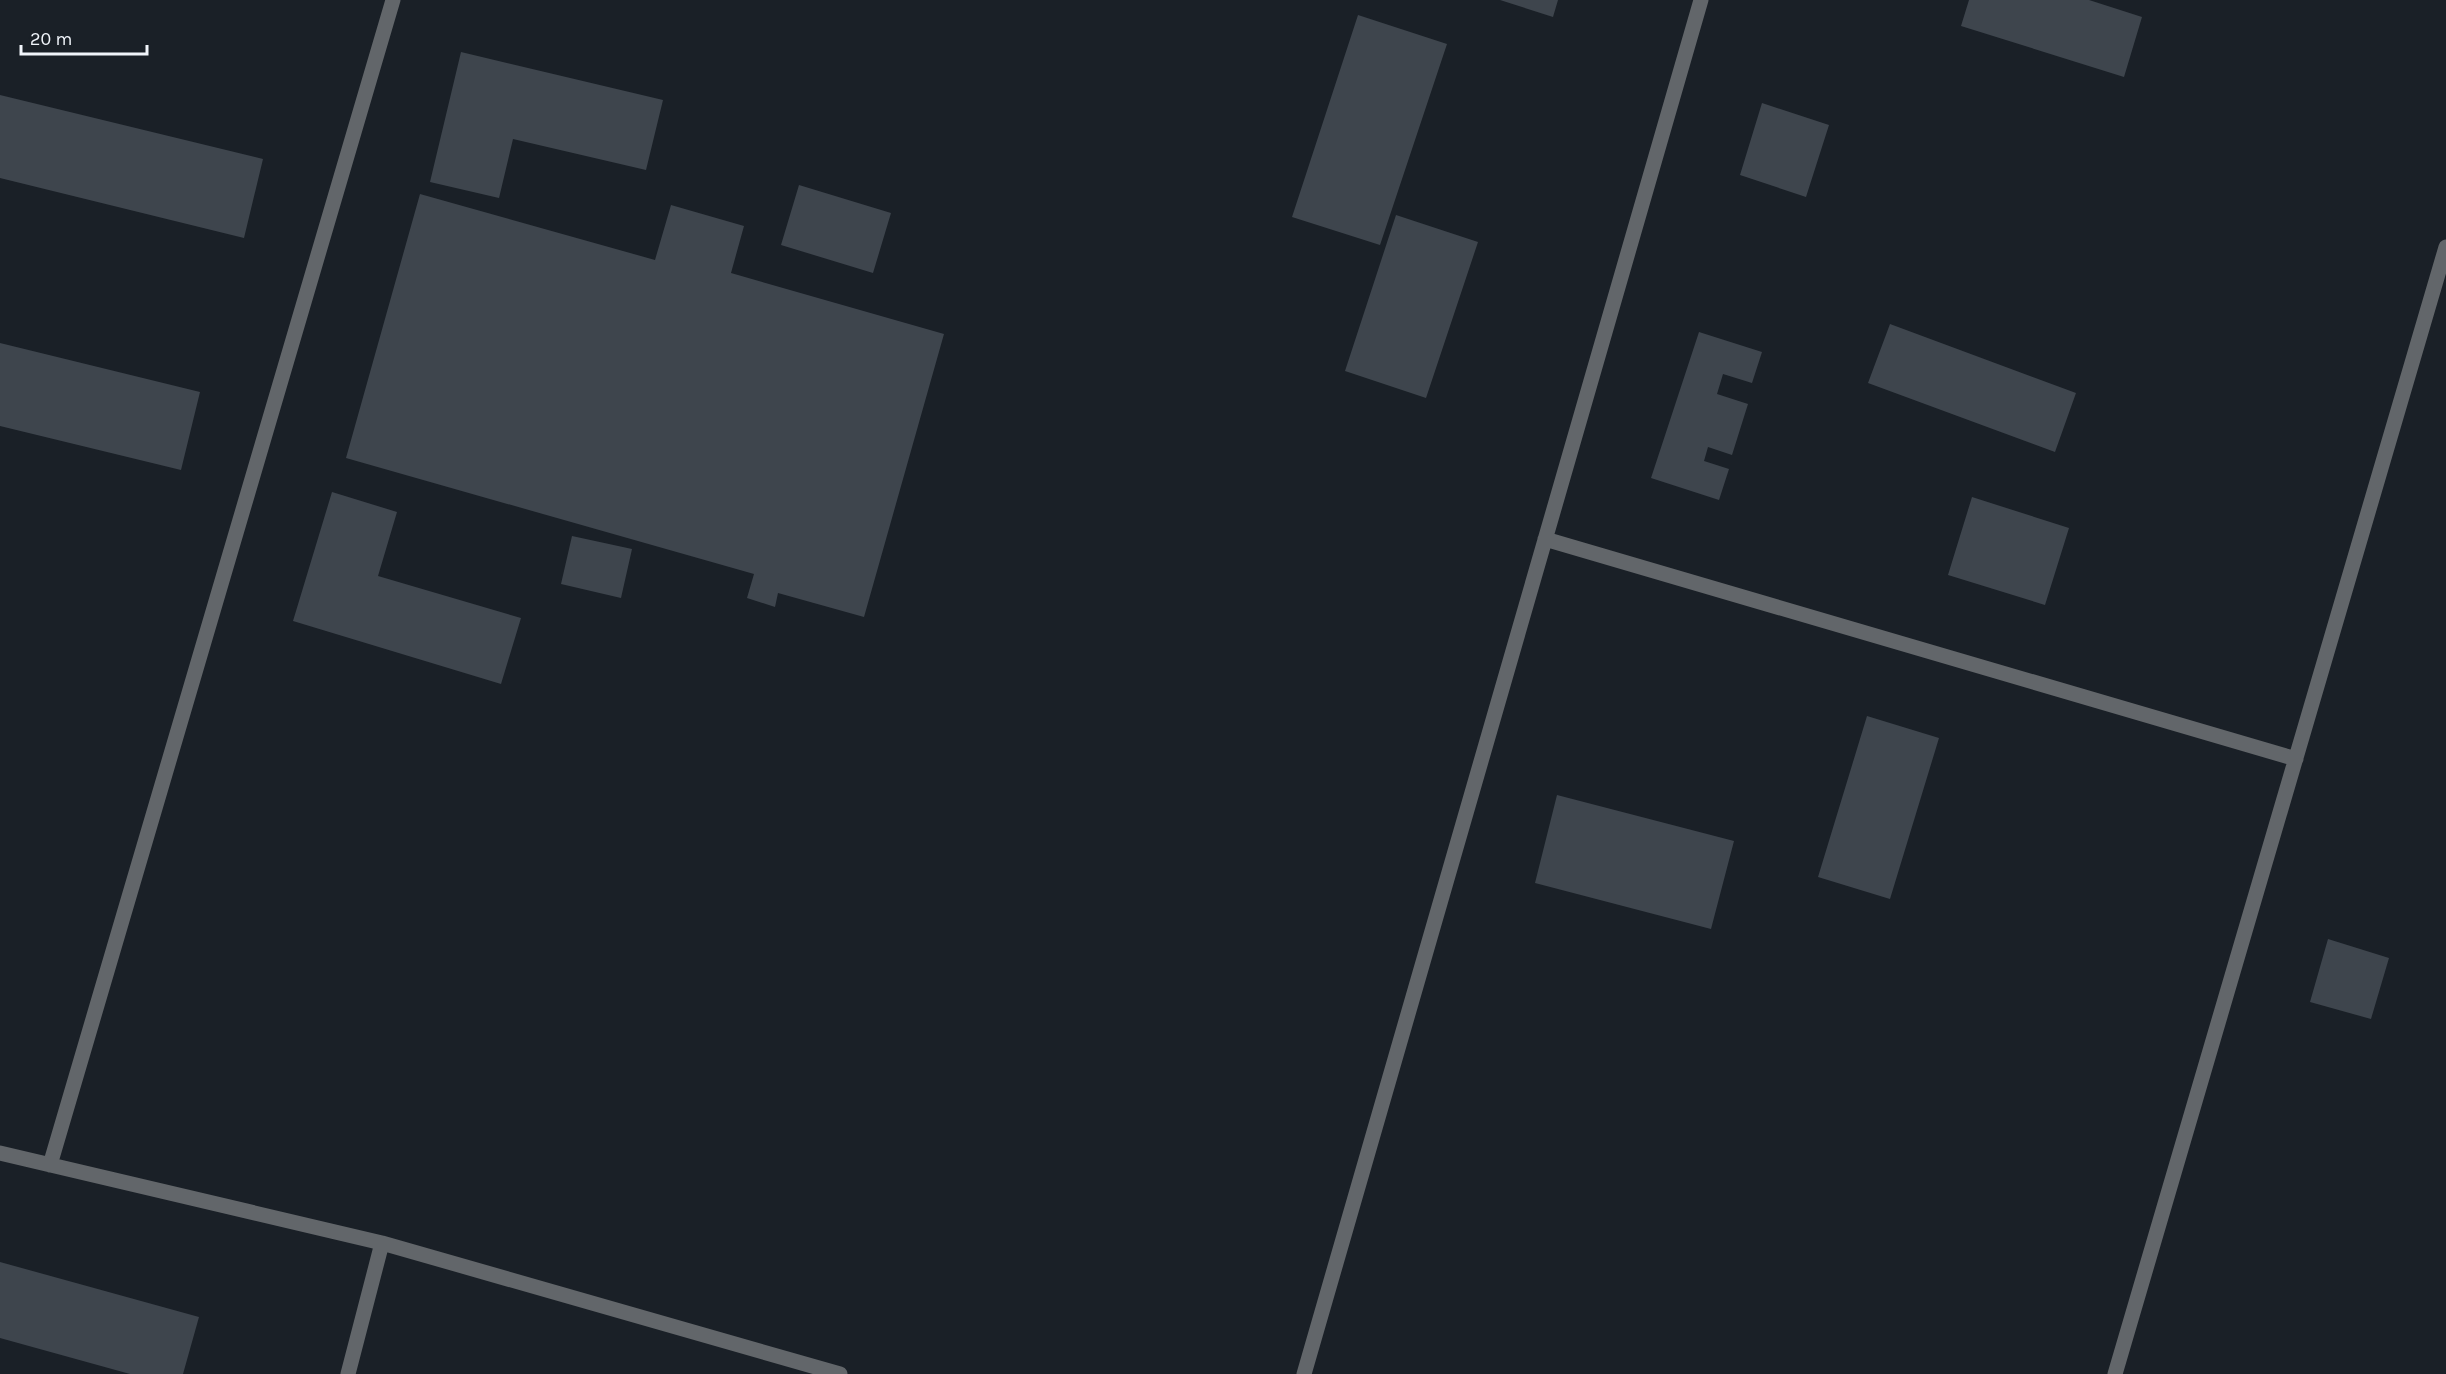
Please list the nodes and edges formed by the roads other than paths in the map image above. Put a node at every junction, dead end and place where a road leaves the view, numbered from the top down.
1 (393, 0) edge
2 (1701, 0) edge
3 (2446, 247) edge
4 (1545, 539) junction
5 (2296, 759) junction
6 (0, 1153) edge
7 (50, 1165) junction
8 (382, 1243) junction
9 (348, 1374) edge
10 (840, 1374) edge
11 (1304, 1374) edge
12 (2115, 1374) edge

1 - 7 street
2 - 4 street
3 - 5 street
4 - 5 street
4 - 11 street
5 - 12 street
6 - 7 street
7 - 8 street
8 - 9 street
8 - 10 street

